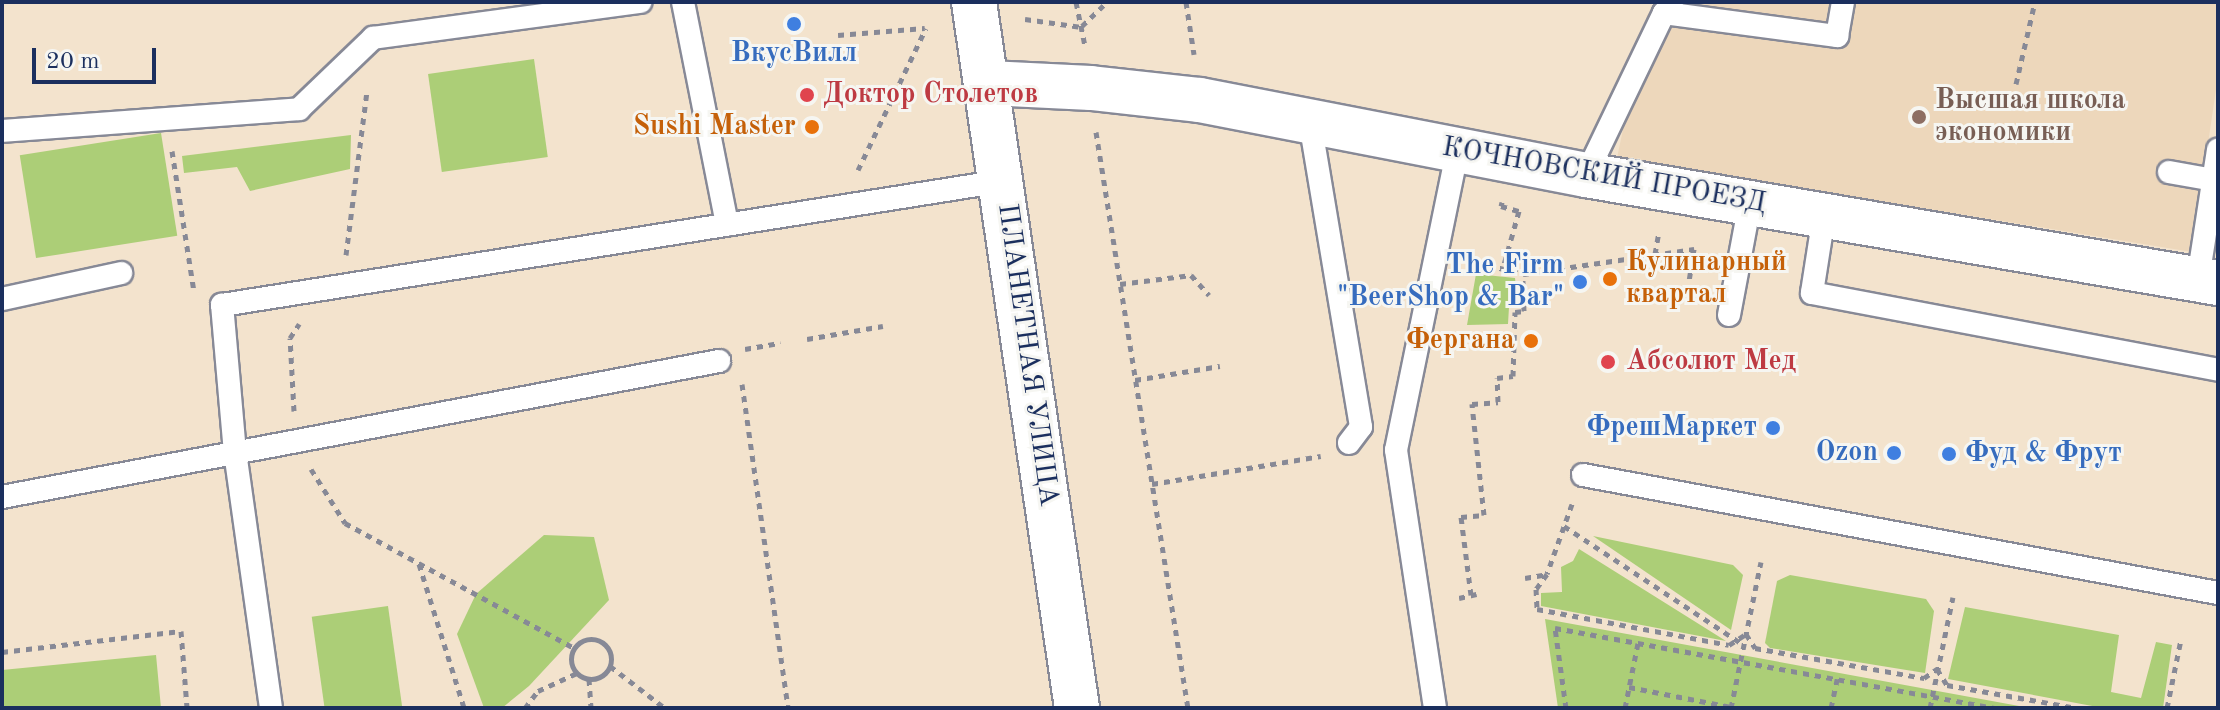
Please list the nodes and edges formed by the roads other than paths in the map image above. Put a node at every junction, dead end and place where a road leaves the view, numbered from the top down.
1 (641, 2) edge
2 (683, 2) edge
3 (974, 2) edge
4 (1843, 2) edge
5 (1669, 8) edge
6 (988, 83) junction
7 (1310, 122) junction
8 (2, 131) edge
9 (1458, 149) junction
10 (2218, 150) edge
11 (2169, 172) dead end
12 (1586, 175) junction
13 (2214, 180) junction
14 (1002, 181) junction
15 (1750, 203) junction
16 (1824, 216) junction
17 (727, 225) junction
18 (121, 273) dead end
19 (2208, 281) edge
20 (2, 299) edge
21 (1731, 308) road end
22 (728, 356) road end
23 (2218, 370) edge
24 (1349, 443) road end
25 (235, 453) junction
26 (1583, 475) road end
27 (2, 497) edge
28 (2218, 593) edge
29 (271, 708) edge
30 (1077, 708) edge
31 (1435, 708) edge

1 - 8 lane
2 - 17 lane
3 - 6 street, ПЛАНЕТНАЯ УЛИЦА
4 - 5 lane
5 - 12 lane
6 - 7 street, КОЧНОВСКИЙ ПРОЕЗД
6 - 14 street, ПЛАНЕТНАЯ УЛИЦА
7 - 9 street, КОЧНОВСКИЙ ПРОЕЗД
7 - 24 lane
9 - 12 street, КОЧНОВСКИЙ ПРОЕЗД
9 - 31 lane
10 - 13 lane
11 - 13 lane
12 - 15 street, КОЧНОВСКИЙ ПРОЕЗД
13 - 19 lane
14 - 17 lane
14 - 30 street, ПЛАНЕТНАЯ УЛИЦА
15 - 16 street, КОЧНОВСКИЙ ПРОЕЗД
15 - 21 lane
16 - 19 street, КОЧНОВСКИЙ ПРОЕЗД
16 - 23 lane
17 - 25 lane
18 - 20 lane
22 - 25 lane
25 - 27 lane
25 - 29 lane
26 - 28 lane

